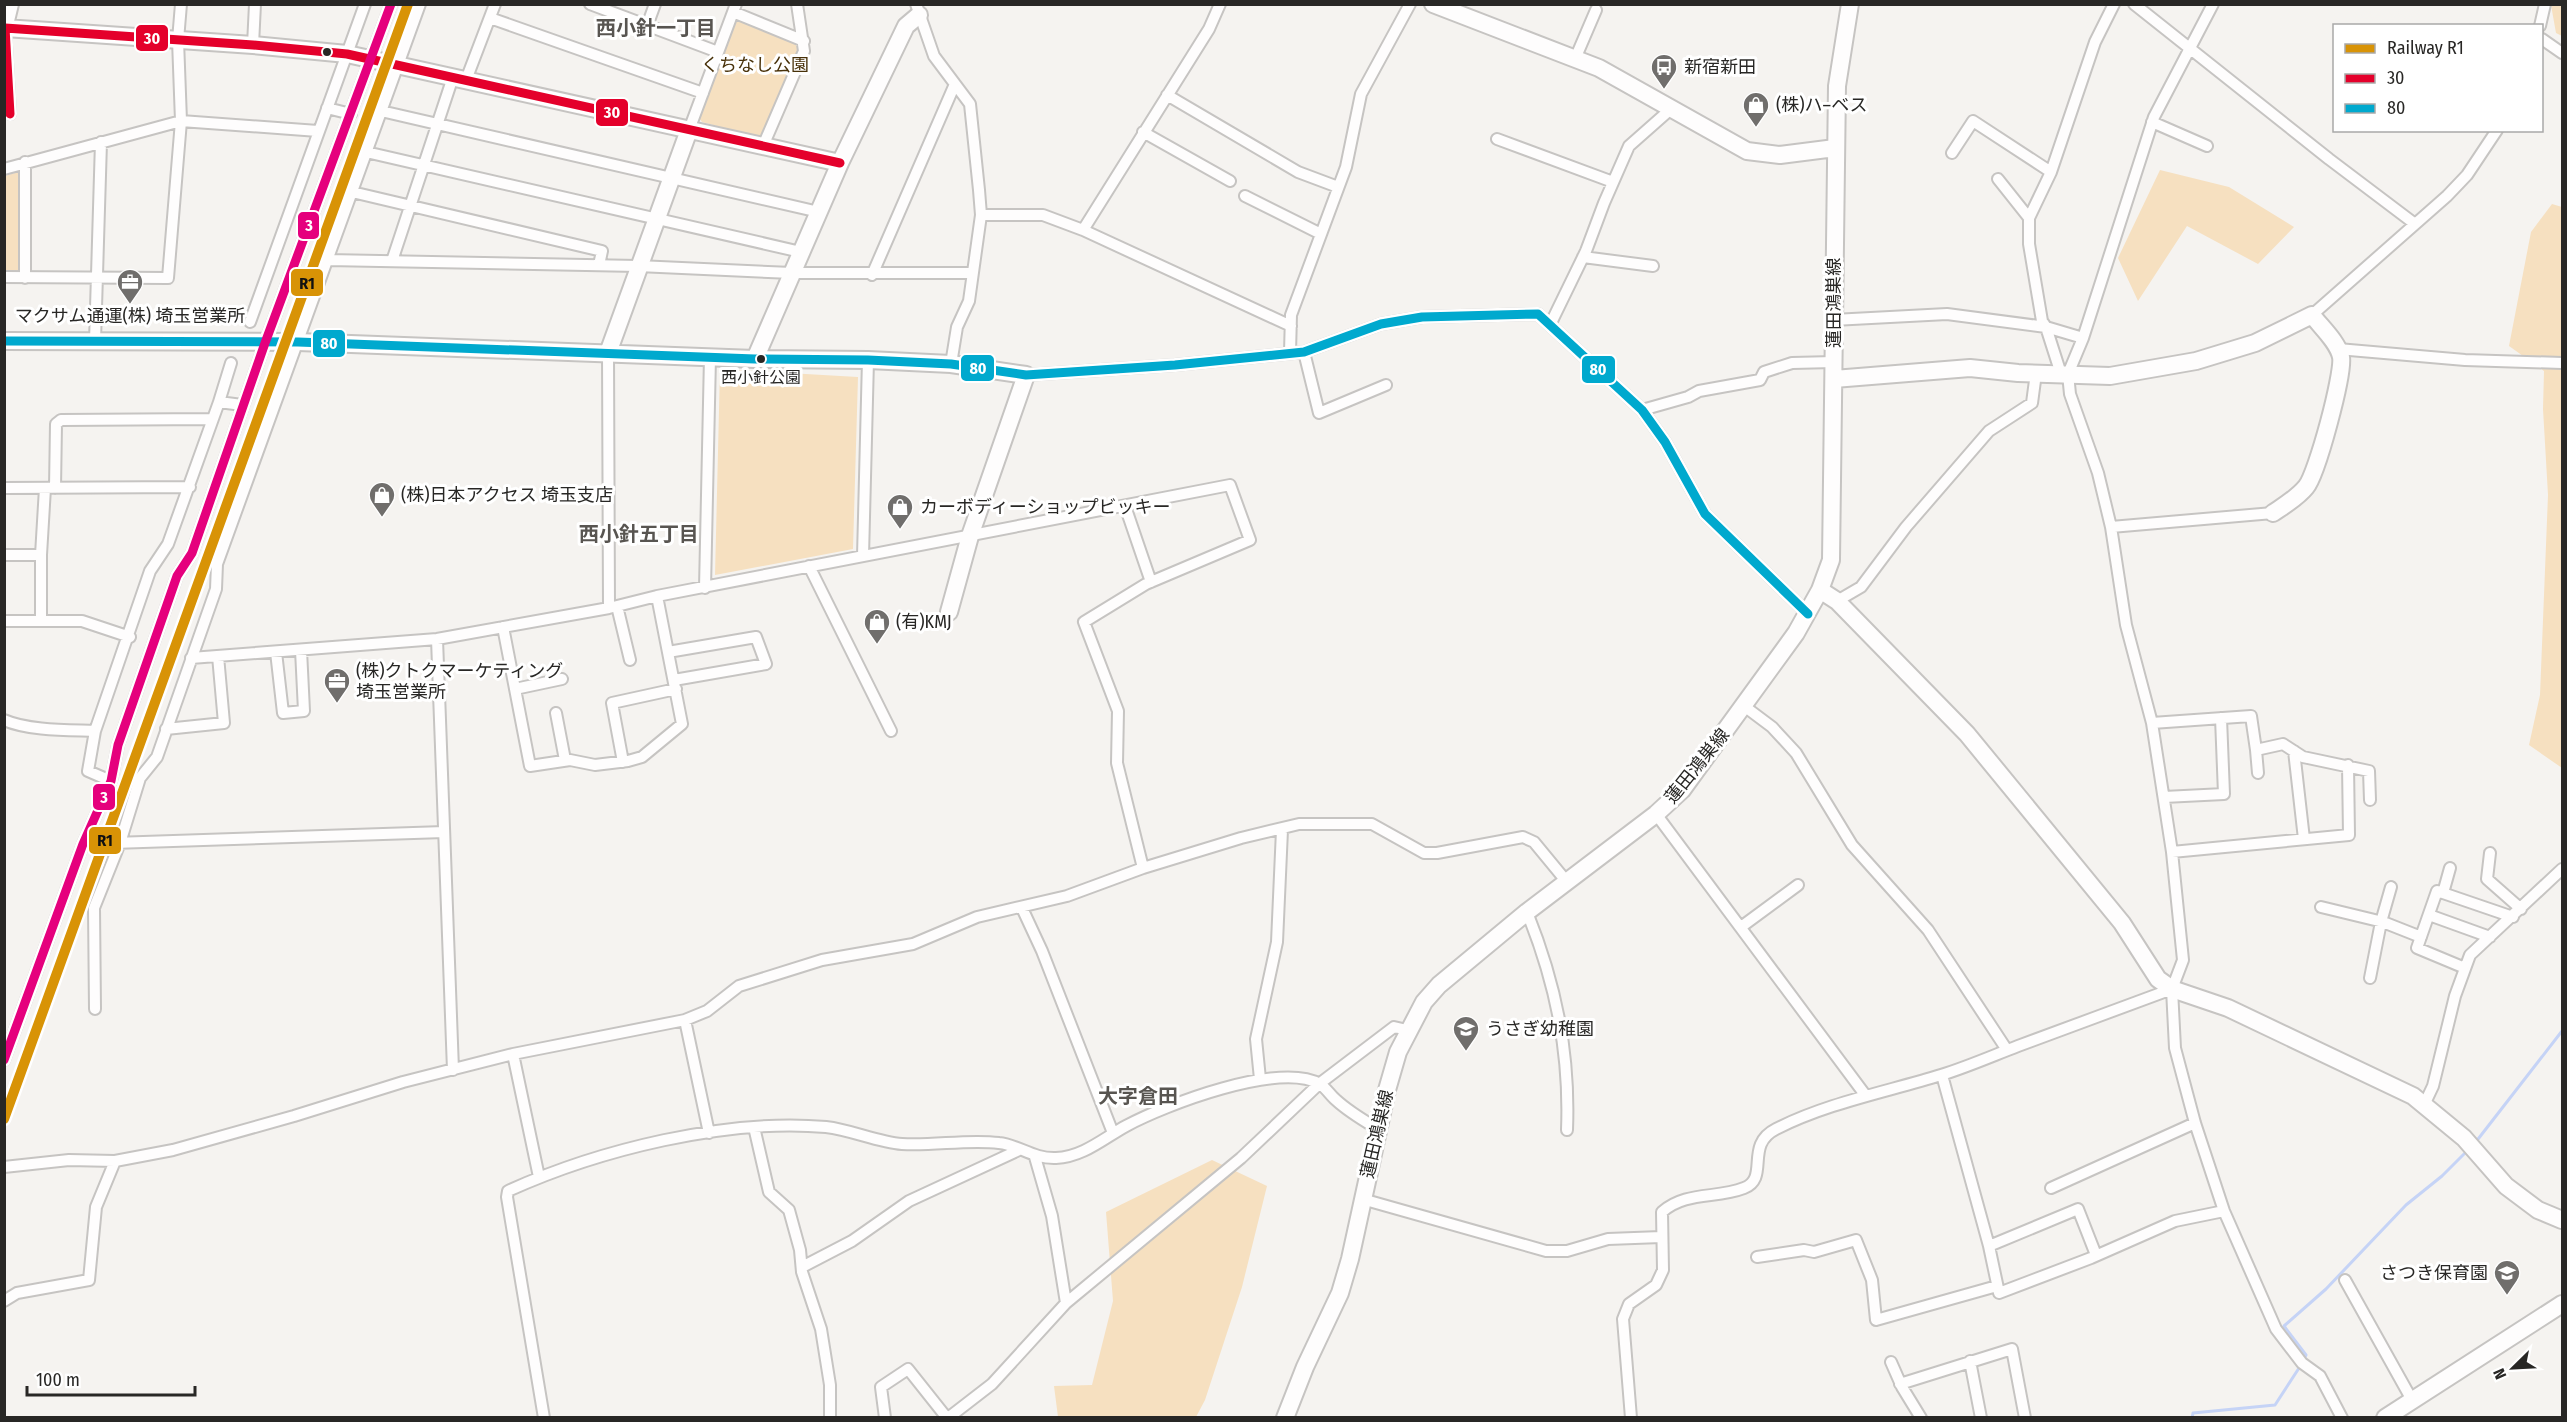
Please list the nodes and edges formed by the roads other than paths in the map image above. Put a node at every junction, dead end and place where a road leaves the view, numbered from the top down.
1 (10, 4) edge
2 (181, 4) edge
3 (255, 4) edge
4 (365, 4) edge
5 (420, 4) edge
6 (495, 4) edge
7 (590, 4) edge
8 (655, 4) edge
9 (797, 4) edge
10 (1220, 4) edge
11 (1410, 4) edge
12 (1433, 4) edge
13 (1850, 4) edge
14 (2114, 4) edge
15 (2134, 4) edge
16 (2213, 4) edge
17 (2545, 4) edge
18 (388, 5) edge
19 (735, 8) edge
20 (917, 10) edge
21 (1596, 10) dead end
22 (490, 18) junction
23 (2540, 24) edge
24 (647, 26) junction
25 (5, 28) edge
26 (178, 40) junction
27 (2543, 40) edge
28 (804, 41) junction
29 (253, 45) junction
30 (2189, 48) junction
31 (718, 52) junction
32 (2562, 53) edge
33 (347, 54) junction
34 (371, 59) junction
35 (1575, 59) junction
36 (398, 65) junction
37 (460, 78) junction
38 (955, 84) junction
39 (703, 93) junction
40 (1167, 95) junction
41 (327, 108) junction
42 (1672, 108) junction
43 (381, 111) junction
44 (10, 114) dead end
45 (351, 114) junction
46 (181, 122) junction
47 (2152, 122) junction
48 (437, 124) junction
49 (689, 130) junction
50 (318, 131) junction
51 (1143, 132) junction
52 (2496, 132) edge
53 (1497, 139) dead end
54 (101, 142) junction
55 (763, 146) junction
56 (2207, 146) dead end
57 (1835, 148) junction
58 (366, 152) junction
59 (1952, 153) dead end
60 (25, 162) junction
61 (840, 163) junction
62 (423, 166) junction
63 (4, 169) edge
64 (2051, 172) junction
65 (671, 179) junction
66 (1998, 179) dead end
67 (1230, 181) dead end
68 (1613, 182) junction
69 (1338, 188) junction
70 (352, 192) junction
71 (1245, 196) dead end
72 (410, 207) junction
73 (819, 212) junction
74 (981, 215) junction
75 (2029, 218) junction
76 (656, 219) junction
77 (2415, 224) junction
78 (1083, 230) junction
79 (1321, 234) junction
80 (801, 252) junction
81 (1583, 257) junction
82 (328, 260) junction
83 (392, 261) junction
84 (599, 266) junction
85 (638, 266) junction
86 (1653, 266) dead end
87 (792, 273) junction
88 (972, 273) junction
89 (872, 275) junction
90 (4, 277) edge
91 (25, 278) junction
92 (97, 278) junction
93 (2312, 315) junction
94 (1833, 320) junction
95 (250, 322) dead end
96 (1550, 325) junction
97 (1291, 326) junction
98 (2046, 327) junction
99 (2083, 338) junction
100 (4, 341) edge
101 (95, 341) junction
102 (298, 342) junction
103 (265, 343) junction
104 (2338, 349) junction
105 (1290, 352) junction
106 (1304, 352) junction
107 (608, 353) junction
108 (710, 357) junction
109 (755, 359) junction
110 (868, 360) junction
111 (231, 363) dead end
112 (2562, 363) edge
113 (951, 364) junction
114 (1834, 370) junction
115 (2036, 373) junction
116 (2065, 374) junction
117 (1026, 375) junction
118 (1386, 385) dead end
119 (219, 402) junction
120 (242, 405) junction
121 (1642, 410) junction
122 (211, 419) junction
123 (190, 487) junction
124 (4, 488) edge
125 (50, 488) junction
126 (1125, 506) junction
127 (2273, 513) joint
128 (2110, 527) junction
129 (970, 536) junction
130 (4, 555) edge
131 (41, 555) junction
132 (863, 556) junction
133 (809, 566) junction
134 (1151, 582) junction
135 (705, 588) junction
136 (1820, 590) junction
137 (657, 596) junction
138 (1837, 601) junction
139 (613, 607) junction
140 (949, 612) dead end
141 (1808, 615) junction
142 (4, 621) edge
143 (41, 621) junction
144 (502, 627) junction
145 (130, 637) junction
146 (437, 639) junction
147 (301, 650) junction
148 (276, 652) junction
149 (668, 652) junction
150 (218, 656) junction
151 (191, 658) junction
152 (630, 660) dead end
153 (562, 678) dead end
154 (675, 685) junction
155 (515, 689) junction
156 (1744, 706) junction
157 (556, 713) dead end
158 (2221, 718) junction
159 (4, 720) edge
160 (2152, 723) junction
161 (166, 729) junction
162 (95, 731) junction
163 (891, 732) dead end
164 (2256, 750) junction
165 (2294, 751) junction
166 (565, 760) junction
167 (623, 762) junction
168 (2348, 765) junction
169 (2258, 773) dead end
170 (111, 781) junction
171 (2163, 797) junction
172 (2370, 800) dead end
173 (1656, 814) junction
174 (1282, 830) junction
175 (444, 832) junction
176 (2304, 839) junction
177 (120, 843) junction
178 (83, 844) junction
179 (2172, 852) junction
180 (2490, 853) dead end
181 (1143, 868) junction
182 (2450, 868) dead end
183 (2562, 869) edge
184 (1567, 882) junction
185 (1798, 885) dead end
186 (2391, 887) dead end
187 (2443, 893) junction
188 (2321, 907) dead end
189 (1022, 908) junction
190 (1527, 912) junction
191 (2517, 913) junction
192 (2429, 915) junction
193 (2381, 922) junction
194 (1741, 927) junction
195 (2490, 937) junction
196 (2421, 938) junction
197 (2465, 968) junction
198 (2370, 978) dead end
199 (2172, 988) junction
200 (95, 1009) dead end
201 (685, 1020) junction
202 (1407, 1030) junction
203 (2007, 1050) junction
204 (513, 1054) junction
205 (4, 1060) edge
206 (453, 1070) junction
207 (1942, 1075) junction
208 (1260, 1079) junction
209 (1319, 1084) junction
210 (1866, 1096) junction
211 (2424, 1105) junction
212 (2195, 1123) junction
213 (754, 1128) junction
214 (1378, 1129) junction
215 (1568, 1130) dead end
216 (709, 1133) junction
217 (1113, 1133) junction
218 (1018, 1150) junction
219 (1035, 1156) junction
220 (115, 1161) junction
221 (4, 1167) edge
222 (539, 1177) junction
223 (2051, 1188) dead end
224 (1362, 1199) junction
225 (2224, 1211) junction
226 (2562, 1220) edge
227 (1661, 1237) junction
228 (1989, 1246) junction
229 (2096, 1255) junction
230 (1757, 1257) dead end
231 (802, 1267) junction
232 (2345, 1280) dead end
233 (1997, 1286) junction
234 (4, 1300) edge
235 (1066, 1303) junction
236 (2562, 1304) edge
237 (1970, 1361) junction
238 (1891, 1362) dead end
239 (1900, 1384) junction
240 (2412, 1400) junction
241 (544, 1418) edge
242 (830, 1418) edge
243 (885, 1418) edge
244 (947, 1418) edge
245 (1286, 1418) edge
246 (1631, 1418) edge
247 (1921, 1418) edge
248 (1981, 1418) edge
249 (2025, 1418) edge
250 (2342, 1418) edge
251 (2385, 1418) edge

1 - 25 street
2 - 26 street
3 - 29 street
4 - 33 street
5 - 36 street
6 - 22 street
7 - 24 street
8 - 24 street
9 - 28 street
10 - 40 street
11 - 69 street
12 - 35 street
13 - 57 street, 蓮田鴻巣線
14 - 64 street
15 - 30 street
16 - 30 street
17 - 23 street
18 - 34 street
19 - 28 street
19 - 31 street
20 - 38 street
20 - 61 street
21 - 35 street
22 - 37 street
22 - 39 street
24 - 31 street
25 - 26 street
25 - 44 street
26 - 29 street
26 - 46 street
27 - 32 street
28 - 55 street
29 - 33 street
30 - 47 street
30 - 77 street
31 - 39 street
33 - 34 street
33 - 41 street
34 - 36 street
34 - 45 street
35 - 42 street
36 - 37 street
36 - 43 street
37 - 48 street
37 - 49 street
38 - 74 street
38 - 89 street
39 - 49 street
40 - 51 street
40 - 69 street
41 - 45 street
41 - 50 street
42 - 57 street
42 - 68 street
43 - 48 street
43 - 58 street
45 - 103 street
46 - 50 street
46 - 54 street
46 - 92 street
47 - 56 street
47 - 99 street
48 - 62 street
48 - 65 street
49 - 55 street
49 - 65 street
50 - 95 street
51 - 67 street
51 - 78 street
52 - 77 street
53 - 68 street
54 - 60 street
54 - 92 street
55 - 61 street
57 - 94 street, 蓮田鴻巣線
58 - 62 street
58 - 70 street
59 - 64 street
60 - 63 street
60 - 91 street
61 - 73 street
62 - 72 street
62 - 76 street
64 - 75 street
65 - 73 street
65 - 76 street
66 - 75 street
68 - 81 street
69 - 79 street
70 - 72 street
70 - 82 street
71 - 79 street
72 - 83 street
72 - 84 street
73 - 80 street
74 - 78 street
74 - 88 street
75 - 98 street
76 - 80 street
76 - 85 street
77 - 93 street
78 - 97 street
79 - 97 street
80 - 87 street
81 - 86 street
81 - 96 street
82 - 83 street
82 - 102 street
83 - 84 street
84 - 85 street
85 - 87 street
85 - 107 street
87 - 89 street
87 - 109 street
88 - 89 street
88 - 113 street
90 - 91 street
91 - 92 street
92 - 101 street
93 - 104 street
93 - 116 street
94 - 98 street
94 - 114 street, 蓮田鴻巣線
96 - 106 street
96 - 121 street
97 - 105 street
98 - 99 street
98 - 116 street
99 - 116 street
100 - 101 street
101 - 103 street
102 - 103 street
102 - 107 street
102 - 151 street
103 - 120 street
104 - 112 street
104 - 127 street
105 - 106 street
105 - 117 street
106 - 118 street
107 - 108 street
107 - 139 street
108 - 109 street
108 - 135 street
109 - 110 street
110 - 113 street
110 - 132 street
111 - 119 street
113 - 117 street
114 - 115 street
114 - 121 street
114 - 136 street, 蓮田鴻巣線
115 - 116 street
115 - 138 street
116 - 128 street
117 - 129 street
119 - 120 street
119 - 122 street
120 - 170 street
121 - 141 street
122 - 123 street
122 - 125 street
123 - 125 street
123 - 145 street
124 - 125 street
125 - 131 street
126 - 129 street
126 - 134 street
126 - 134 street
127 - 128 street
128 - 160 street
129 - 132 street
129 - 140 street
130 - 131 street
131 - 143 street
132 - 133 street
133 - 135 street
133 - 163 street
134 - 181 street
135 - 137 street
136 - 138 street
136 - 141 street, 蓮田鴻巣線
137 - 139 street
137 - 149 street
138 - 199 street
139 - 144 street
139 - 152 street
141 - 156 street, 蓮田鴻巣線
142 - 143 street
143 - 145 street
144 - 146 street
144 - 155 street
145 - 162 street
146 - 147 street
146 - 175 street
147 - 148 street
147 - 148 street
148 - 150 street
149 - 154 street
149 - 154 street
150 - 151 street
150 - 161 street
151 - 161 street
153 - 155 street
154 - 167 street
154 - 167 street
155 - 166 street
156 - 173 street, 蓮田鴻巣線
156 - 203 street
157 - 166 street
158 - 160 street
158 - 164 street
158 - 171 street
159 - 162 street
160 - 171 street
161 - 177 street
162 - 170 street
164 - 165 street
164 - 169 street
165 - 168 street
165 - 176 street
166 - 167 street
168 - 172 street
168 - 176 street
170 - 178 street
171 - 179 street
173 - 184 street, 蓮田鴻巣線
173 - 194 street
174 - 181 street
174 - 184 street
174 - 208 street
175 - 177 street
175 - 206 street
176 - 179 street
177 - 178 street
177 - 200 street
178 - 205 street
179 - 199 street
180 - 191 street
181 - 189 street
182 - 187 street
183 - 191 street
184 - 190 street, 蓮田鴻巣線
185 - 194 street
186 - 193 street
187 - 191 street
187 - 192 street
188 - 193 street
189 - 201 street
189 - 217 street
190 - 202 street, 蓮田鴻巣線
190 - 215 street
191 - 195 street
192 - 195 street
192 - 196 street
193 - 196 street
193 - 198 street
194 - 210 street
195 - 197 street
196 - 197 street
197 - 211 street
199 - 203 street
199 - 211 street
199 - 212 street
201 - 204 street
201 - 216 street
202 - 209 street
202 - 214 street, 蓮田鴻巣線
203 - 207 street
204 - 206 street
204 - 222 street
206 - 220 street
207 - 210 street
207 - 228 street
208 - 209 street
208 - 217 street
209 - 214 street
209 - 235 street
210 - 227 street
211 - 226 street
212 - 223 street
212 - 225 street
213 - 216 street
213 - 218 street
213 - 231 street
214 - 224 street, 蓮田鴻巣線
216 - 222 street
217 - 219 street
218 - 219 street
218 - 231 street
219 - 235 street
220 - 221 street
220 - 234 street
222 - 241 street
224 - 227 street
224 - 245 street, 蓮田鴻巣線
225 - 229 street
225 - 250 street
227 - 246 street
228 - 229 street
228 - 233 street
229 - 233 street
230 - 233 street
231 - 242 street
232 - 240 street
235 - 244 street
236 - 240 street
237 - 239 street
237 - 248 street
237 - 249 street
238 - 239 street
239 - 247 street
240 - 251 street
243 - 244 street

